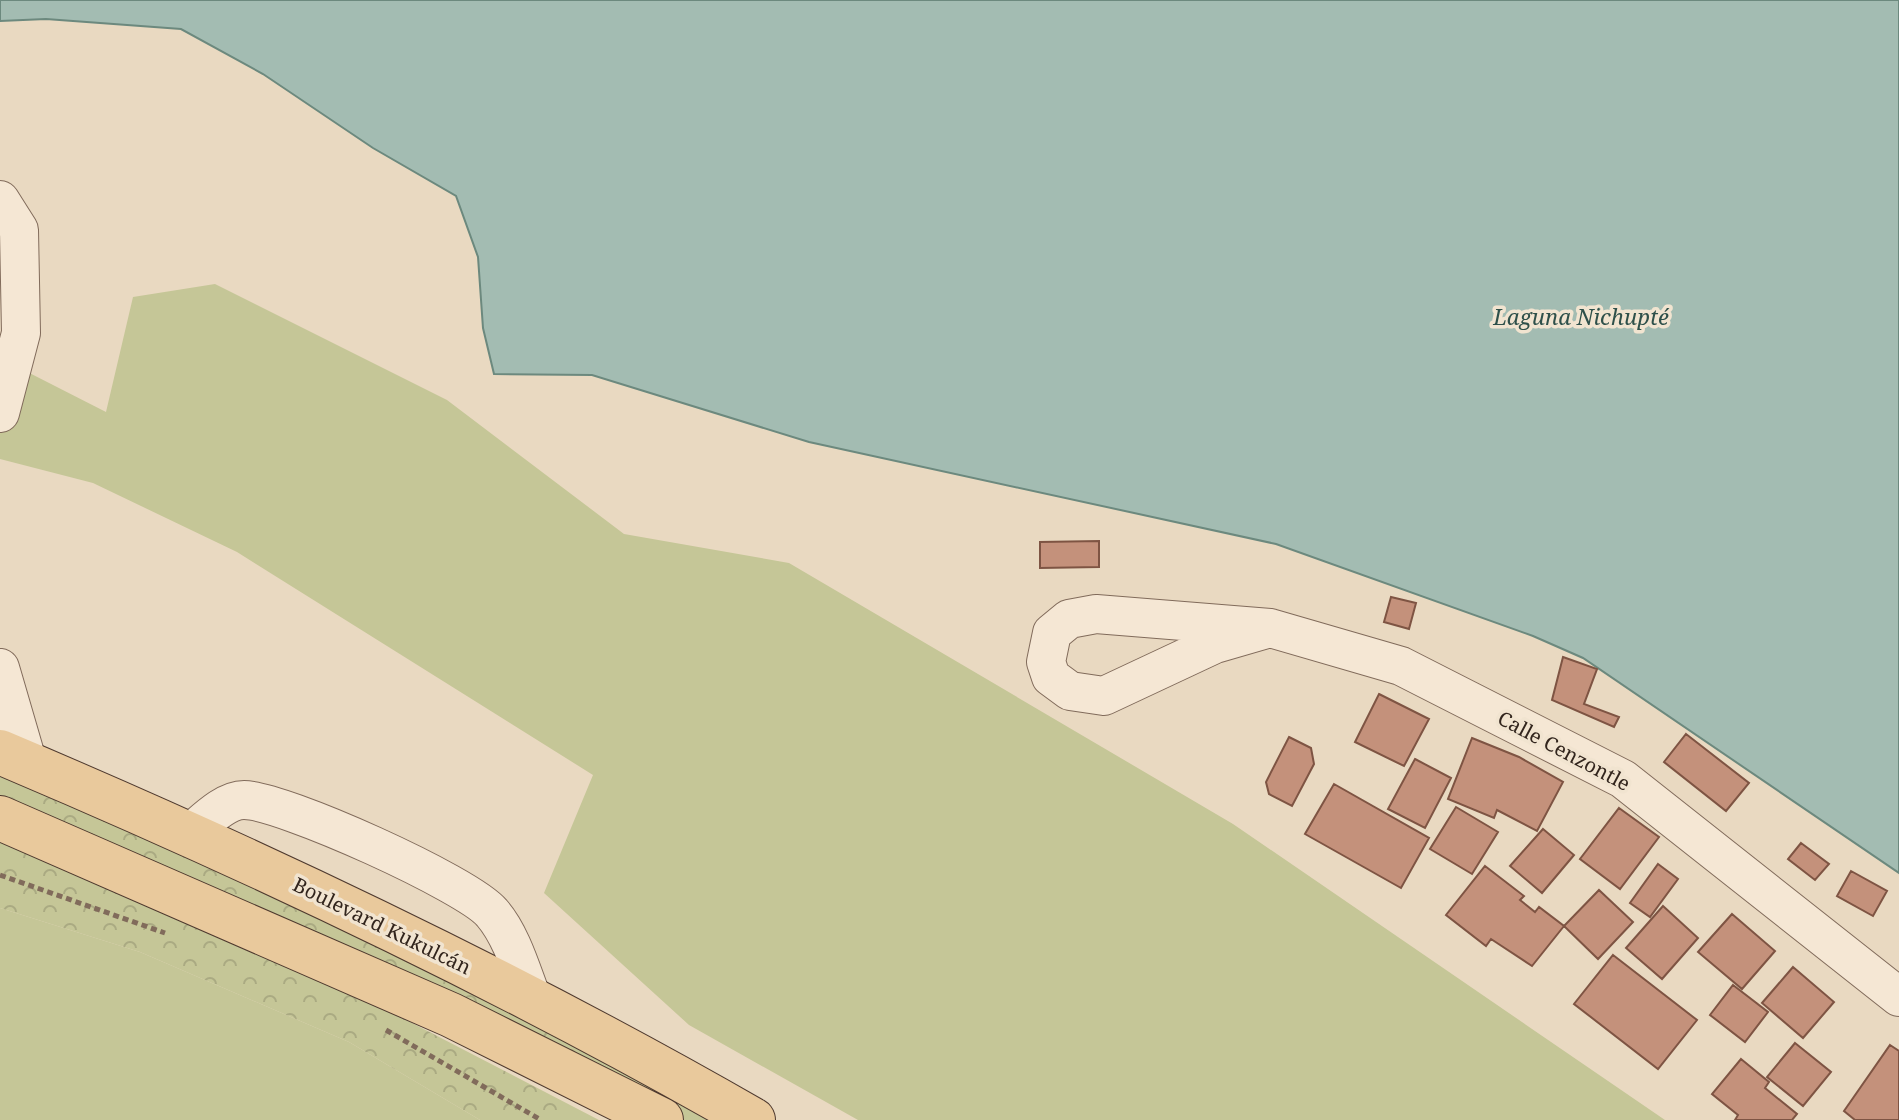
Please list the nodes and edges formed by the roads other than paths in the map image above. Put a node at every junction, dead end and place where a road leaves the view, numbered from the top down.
1 (0, 200) edge
2 (0, 413) edge
3 (1270, 628) junction
4 (0, 668) edge
5 (14, 758) edge
6 (0, 818) edge
7 (188, 835) junction
8 (1899, 997) edge
9 (533, 1001) junction
10 (661, 1120) edge
11 (753, 1120) edge

1 - 2 street
3 - 3 street, Calle Cenzontle
3 - 8 street, Calle Cenzontle
4 - 5 street
5 - 7 main road, Boulevard Kukulcán
6 - 10 main road
7 - 9 main road, Boulevard Kukulcán
7 - 9 street
9 - 11 main road, Boulevard Kukulcán

